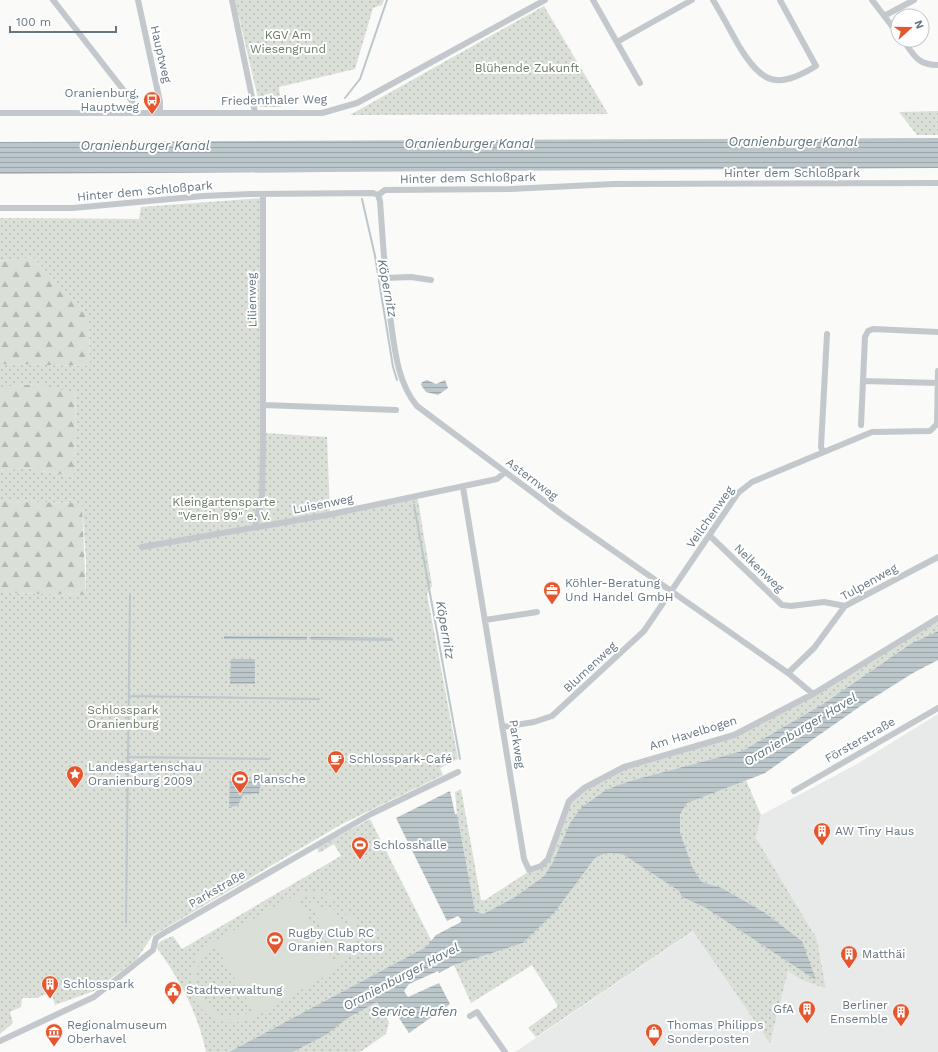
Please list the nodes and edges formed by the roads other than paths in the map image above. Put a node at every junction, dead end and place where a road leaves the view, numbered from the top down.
1 (53, 0) edge
2 (138, 0) edge
3 (232, 0) edge
4 (545, 0) edge
5 (593, 0) edge
6 (692, 0) edge
7 (713, 0) edge
8 (780, 0) edge
9 (872, 0) edge
10 (914, 0) edge
11 (884, 16) junction
12 (890, 24) edge
13 (617, 42) junction
14 (909, 48) edge
15 (938, 65) edge
16 (640, 84) dead end
17 (133, 112) junction
18 (160, 112) junction
19 (255, 112) junction
20 (0, 114) edge
21 (938, 184) edge
22 (263, 194) junction
23 (378, 195) junction
24 (0, 208) edge
25 (385, 278) junction
26 (431, 280) dead end
27 (938, 332) edge
28 (827, 334) dead end
29 (938, 371) edge
30 (863, 381) junction
31 (938, 383) edge
32 (264, 405) junction
33 (396, 410) dead end
34 (861, 425) dead end
35 (823, 452) junction
36 (505, 472) junction
37 (463, 487) junction
38 (255, 527) junction
39 (710, 536) junction
40 (142, 547) dead end
41 (938, 557) edge
42 (672, 591) junction
43 (845, 606) junction
44 (537, 612) dead end
45 (938, 618) edge
46 (485, 620) junction
47 (788, 674) junction
48 (813, 694) junction
49 (938, 709) edge
50 (503, 727) junction
51 (458, 772) dead end
52 (794, 791) dead end
53 (529, 870) joint
54 (470, 1016) dead end
55 (1, 1041) edge
56 (505, 1052) edge

1 - 17 street
2 - 18 street, Hauptweg
3 - 19 street
4 - 19 street, Friedenthaler Weg
5 - 13 street
6 - 13 street
7 - 8 street
9 - 11 street
10 - 11 street
11 - 12 street
13 - 16 street
14 - 15 street
17 - 18 street, Friedenthaler Weg
17 - 20 street, Friedenthaler Weg
18 - 19 street, Friedenthaler Weg
21 - 23 street, Hinter dem Schloßpark
22 - 23 street, Hinter dem Schloßpark
22 - 24 street, Hinter dem Schloßpark
22 - 32 street, Lilienweg
23 - 25 street, Asternweg
25 - 26 street
25 - 36 street, Asternweg
27 - 30 street
28 - 35 street
29 - 31 street
30 - 31 street
30 - 34 street
31 - 35 street, Veilchenweg
32 - 33 street
32 - 38 street, Lilienweg
35 - 39 street, Veilchenweg
36 - 37 street, Luisenweg
36 - 42 street, Asternweg
37 - 38 street, Luisenweg
37 - 46 street, Parkweg
38 - 40 street, Luisenweg
39 - 42 street, Veilchenweg
39 - 43 street, Nelkenweg
41 - 43 street, Tulpenweg
42 - 47 street, Asternweg
42 - 50 street, Blumenweg
43 - 47 street, Tulpenweg
44 - 46 street
45 - 48 street, Am Havelbogen
46 - 50 street, Parkweg
47 - 48 street, Asternweg
48 - 53 street, Am Havelbogen
49 - 52 street, Försterstraße
50 - 53 street, Parkweg
51 - 55 street, Parkstraße
54 - 56 street

